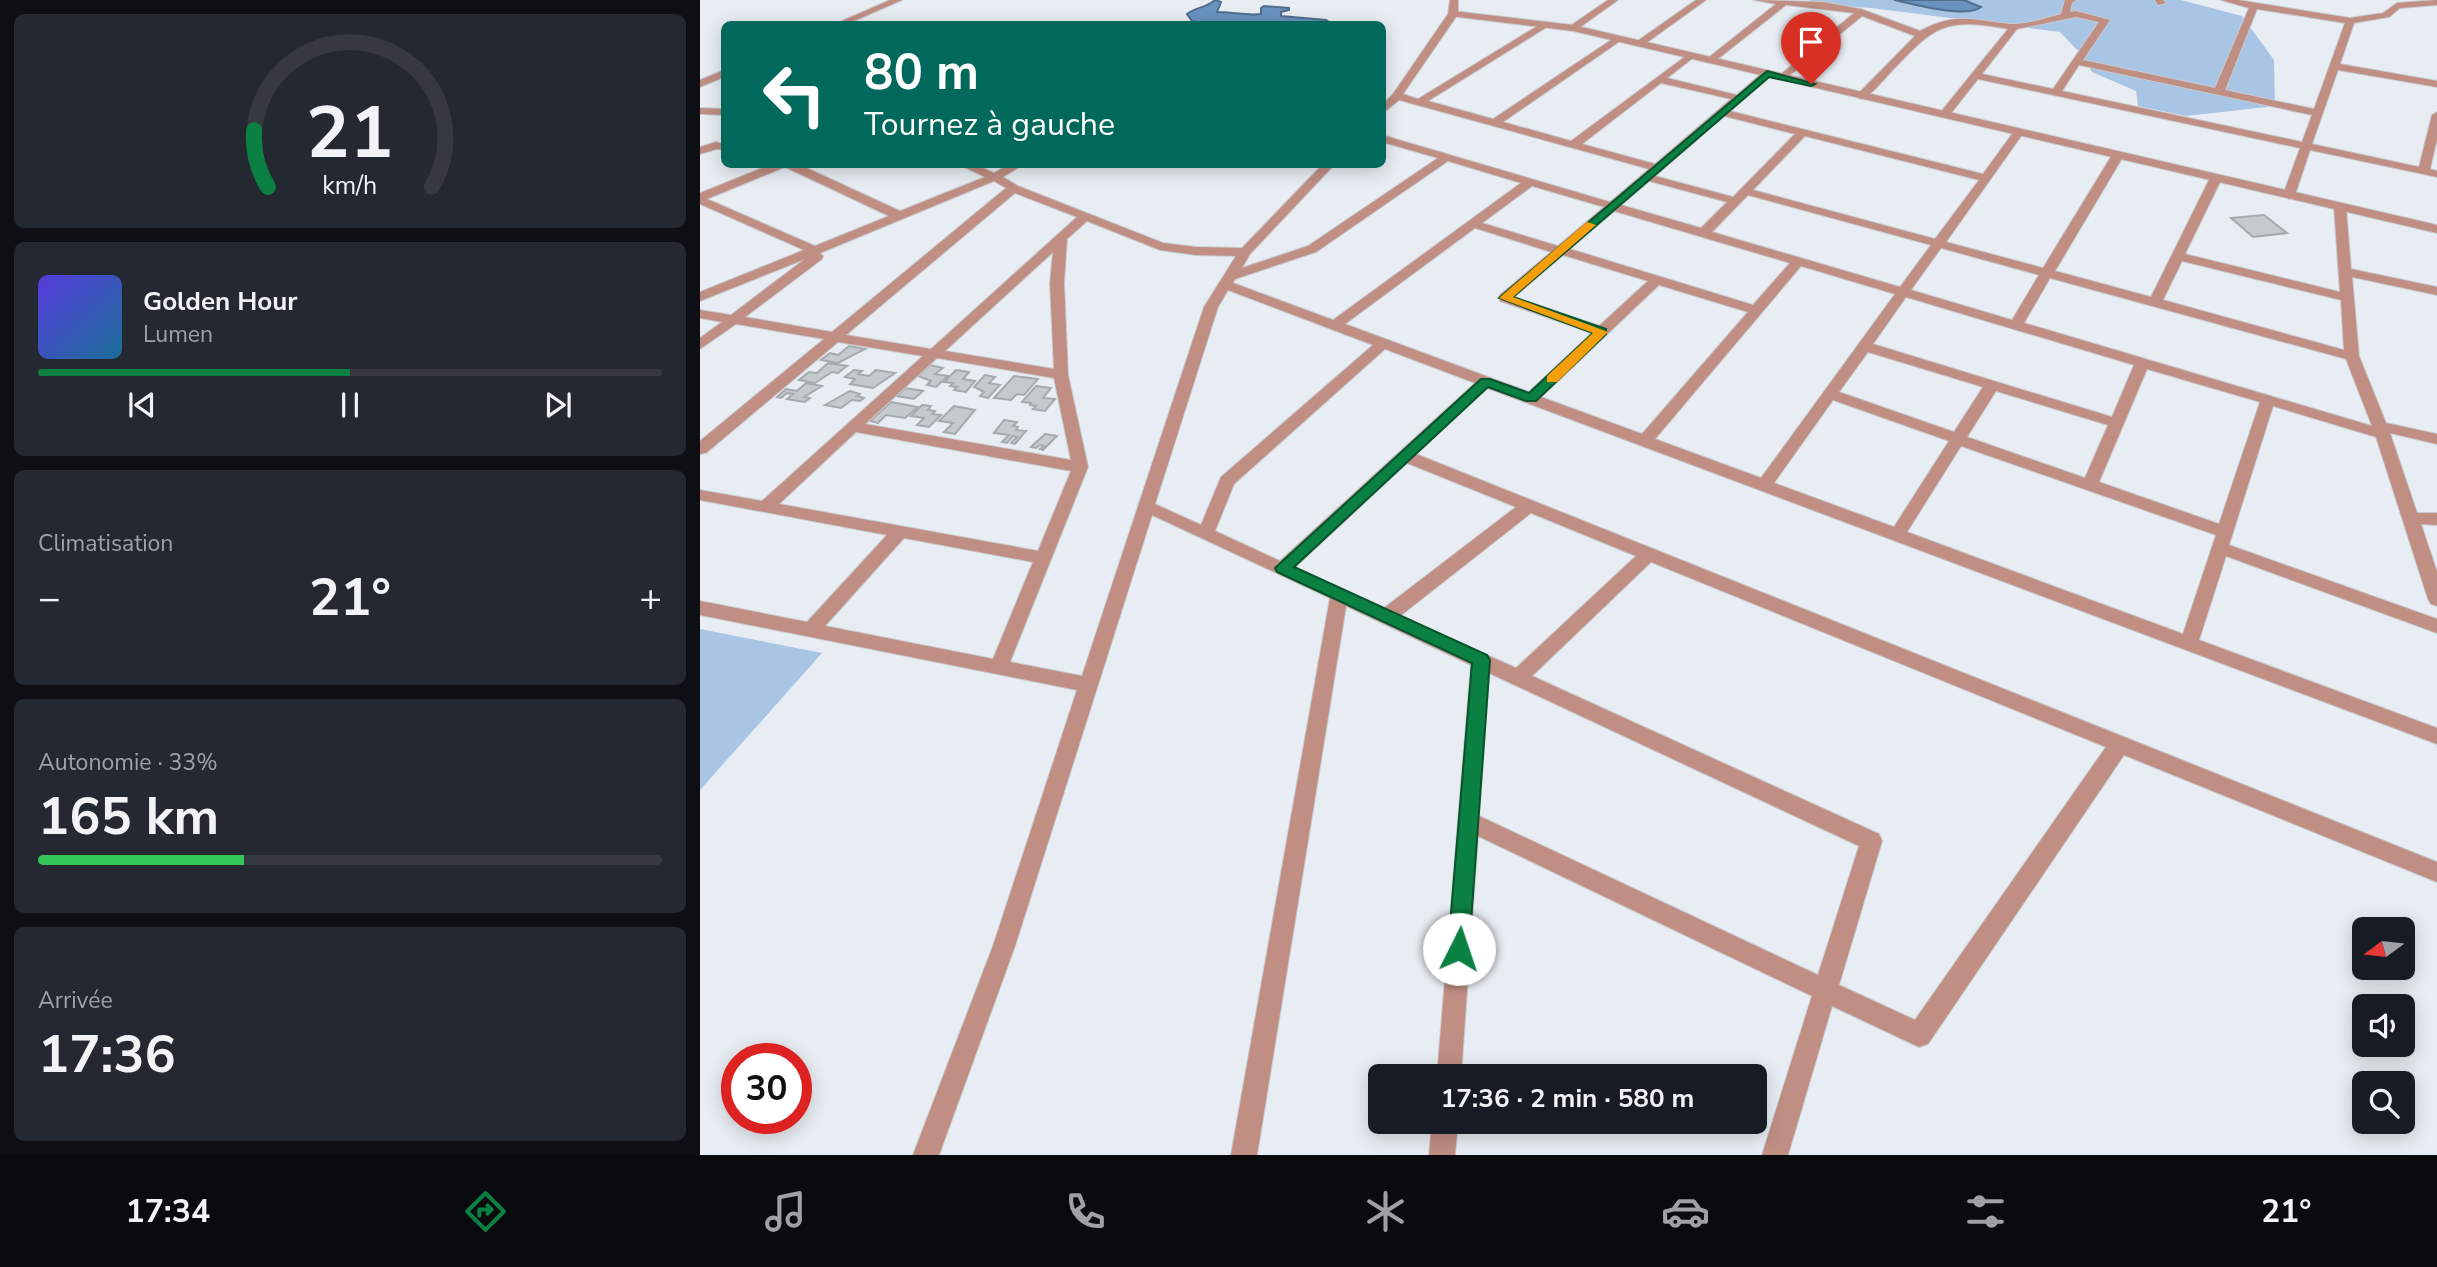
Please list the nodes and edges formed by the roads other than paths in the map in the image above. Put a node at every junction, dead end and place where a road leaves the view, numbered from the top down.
1 (898, 0) edge
2 (1454, 0) edge
3 (1614, 0) edge
4 (1702, 0) edge
5 (1758, 0) edge
6 (1764, 0) edge
7 (2072, 0) edge
8 (2225, 0) edge
9 (1784, 2) junction
10 (2437, 2) edge
11 (2413, 5) junction
12 (2254, 6) junction
13 (1861, 12) junction
14 (2437, 12) edge
15 (1453, 14) junction
16 (2065, 15) junction
17 (847, 21) edge
18 (2350, 21) junction
19 (1544, 25) junction
20 (2014, 27) junction
21 (1573, 28) junction
22 (1920, 35) junction
23 (1617, 39) junction
24 (1639, 44) junction
25 (1690, 56) junction
26 (1711, 61) junction
27 (2077, 62) junction
28 (2334, 66) junction
29 (721, 74) edge
30 (1767, 74) junction
31 (1975, 75) junction
32 (1784, 77) junction
33 (1659, 79) junction
34 (700, 84) edge
35 (2437, 84) edge
36 (2056, 92) junction
37 (2219, 92) junction
38 (1397, 96) junction
39 (1862, 96) junction
40 (1738, 98) junction
41 (1420, 102) junction
42 (1386, 107) edge
43 (700, 111) edge
44 (721, 112) edge
45 (1722, 112) junction
46 (2318, 113) junction
47 (1944, 115) junction
48 (2437, 115) edge
49 (1495, 123) junction
50 (1803, 132) junction
51 (2019, 132) junction
52 (1386, 139) edge
53 (1573, 145) junction
54 (721, 146) edge
55 (2306, 146) junction
56 (700, 151) edge
57 (2118, 155) junction
58 (1447, 158) junction
59 (777, 168) edge
60 (795, 168) edge
61 (973, 168) edge
62 (1012, 168) edge
63 (1326, 168) edge
64 (1657, 168) junction
65 (2424, 171) junction
66 (2437, 174) edge
67 (995, 177) junction
68 (1646, 177) junction
69 (1986, 178) junction
70 (2216, 178) junction
71 (1530, 182) junction
72 (1014, 188) junction
73 (2289, 195) junction
74 (1741, 196) junction
75 (703, 203) edge
76 (1612, 206) junction
77 (2340, 207) junction
78 (900, 216) junction
79 (1085, 216) junction
80 (1474, 223) junction
81 (2437, 229) edge
82 (1704, 233) junction
83 (1061, 237) junction
84 (839, 240) junction
85 (1938, 243) junction
86 (814, 250) junction
87 (1561, 250) junction
88 (1245, 252) junction
89 (2178, 256) junction
90 (1798, 261) junction
91 (2344, 271) junction
92 (2047, 273) junction
93 (1227, 280) junction
94 (1657, 280) junction
95 (700, 281) edge
96 (717, 290) junction
97 (2437, 291) edge
98 (1903, 292) junction
99 (700, 297) edge
100 (2347, 298) junction
101 (2155, 303) junction
102 (1756, 310) junction
103 (700, 314) edge
104 (733, 320) junction
105 (1335, 325) junction
106 (2015, 326) junction
107 (1602, 332) junction
108 (835, 337) junction
109 (1383, 343) junction
110 (700, 345) edge
111 (1864, 346) junction
112 (933, 354) junction
113 (2352, 356) junction
114 (2142, 363) junction
115 (1061, 375) junction
116 (1486, 381) junction
117 (1992, 385) junction
118 (1829, 394) junction
119 (1531, 398) junction
120 (2268, 400) junction
121 (2116, 423) junction
122 (853, 427) junction
123 (2382, 430) junction
124 (1958, 439) junction
125 (2437, 439) edge
126 (1645, 441) junction
127 (700, 449) edge
128 (1405, 456) junction
129 (1080, 467) junction
130 (1764, 485) junction
131 (2090, 485) junction
132 (700, 495) edge
133 (1146, 506) junction
134 (1529, 506) junction
135 (765, 507) junction
136 (2411, 518) junction
137 (2437, 519) edge
138 (900, 532) junction
139 (1206, 533) junction
140 (1897, 534) junction
141 (2223, 540) junction
142 (1649, 554) junction
143 (1044, 558) junction
144 (1283, 568) junction
145 (1339, 594) junction
146 (2437, 599) edge
147 (700, 608) edge
148 (1387, 617) junction
149 (2437, 626) edge
150 (811, 630) junction
151 (2189, 643) junction
152 (1481, 660) junction
153 (999, 667) junction
154 (1518, 677) junction
155 (1089, 685) junction
156 (2437, 736) edge
157 (2120, 744) junction
158 (1468, 821) junction
159 (2437, 872) edge
160 (1826, 990) junction
161 (1450, 1064) edge
162 (1444, 1134) edge
163 (926, 1155) edge
164 (1244, 1155) edge
165 (1443, 1155) edge
166 (1775, 1155) edge

1 - 17 street
2 - 15 street
3 - 21 street
4 - 24 street
5 - 6 street
6 - 9 street
7 - 16 street
8 - 12 street
9 - 13 street
9 - 26 street
10 - 11 street
11 - 14 street
11 - 18 street
12 - 18 street
12 - 37 street
13 - 22 street
13 - 32 street
15 - 19 street
15 - 38 street
16 - 20 street
16 - 27 street
18 - 28 street
19 - 21 street
19 - 41 street
20 - 22 street
20 - 31 street
21 - 23 street
22 - 39 street
23 - 24 street
23 - 49 street
24 - 25 street
25 - 26 street
25 - 33 street
26 - 30 street
27 - 36 street
27 - 37 street
28 - 35 street
28 - 46 street
29 - 34 street
30 - 32 street
30 - 40 street
31 - 36 street
31 - 47 street
32 - 39 street
33 - 40 street
33 - 53 street
36 - 55 street
37 - 46 street
38 - 41 street
38 - 42 street
39 - 47 street
40 - 45 street
41 - 49 street
43 - 44 street
45 - 50 street
45 - 64 street
46 - 55 street
47 - 51 street
48 - 65 street
49 - 53 street
50 - 69 street
50 - 74 street
51 - 57 street
51 - 69 street
52 - 58 street
53 - 64 street
54 - 56 street
55 - 65 street
55 - 73 street
57 - 70 street
57 - 92 street
58 - 71 street
58 - 93 street
59 - 75 street
60 - 78 street
61 - 67 street
62 - 67 street
63 - 88 street
64 - 68 street
65 - 66 street
67 - 72 street
67 - 78 street
68 - 74 street
68 - 76 street
69 - 85 street
70 - 73 street
70 - 89 street
71 - 76 street
71 - 80 street
72 - 79 street
72 - 108 street
73 - 77 street
74 - 82 street
74 - 85 street
75 - 86 street
76 - 82 street
76 - 87 street
77 - 81 street
77 - 91 street
78 - 84 street
79 - 83 street
79 - 88 street
80 - 87 street
80 - 105 street
82 - 90 street
83 - 112 street
83 - 115 street
84 - 86 street
84 - 104 street
85 - 92 street
85 - 98 street
86 - 96 street
87 - 94 street
87 - 107 street
88 - 93 street
89 - 100 street
89 - 101 street
90 - 98 street
90 - 102 street
91 - 97 street
91 - 100 street
92 - 101 street
92 - 106 street
93 - 105 street
93 - 133 street
94 - 102 street
94 - 107 street
95 - 96 street
96 - 99 street
98 - 106 street
98 - 111 street
100 - 113 street
101 - 113 street
102 - 126 street
103 - 104 street
104 - 108 street
104 - 110 street
105 - 109 street
106 - 114 street
107 - 119 street
108 - 112 street
108 - 127 street
109 - 116 street
109 - 139 street
111 - 117 street
111 - 118 street
112 - 115 street
112 - 122 street
113 - 123 street
114 - 120 street
114 - 121 street
115 - 129 street
116 - 119 street
116 - 128 street
117 - 121 street
117 - 124 street
118 - 124 street
118 - 130 street
119 - 126 street
120 - 123 street
120 - 141 street
121 - 131 street
122 - 129 street
122 - 135 street
123 - 125 street
123 - 136 street
124 - 131 street
124 - 140 street
126 - 130 street
128 - 134 street
128 - 144 street
129 - 143 street
130 - 140 street
131 - 141 street
132 - 135 street
133 - 139 street
133 - 155 street
134 - 142 street
134 - 148 street
135 - 138 street
136 - 137 street
136 - 146 street
138 - 143 street
138 - 150 street
139 - 144 street
140 - 151 street
141 - 149 street
141 - 151 street
142 - 154 street
142 - 157 street
143 - 153 street
144 - 145 street
145 - 148 street
145 - 164 street
147 - 150 street
148 - 152 street
150 - 153 street
151 - 156 street
152 - 154 street
152 - 158 street
153 - 155 street
154 - 160 street
155 - 163 street
157 - 159 street
157 - 160 street
158 - 160 street
158 - 161 street
160 - 166 street
162 - 165 street

